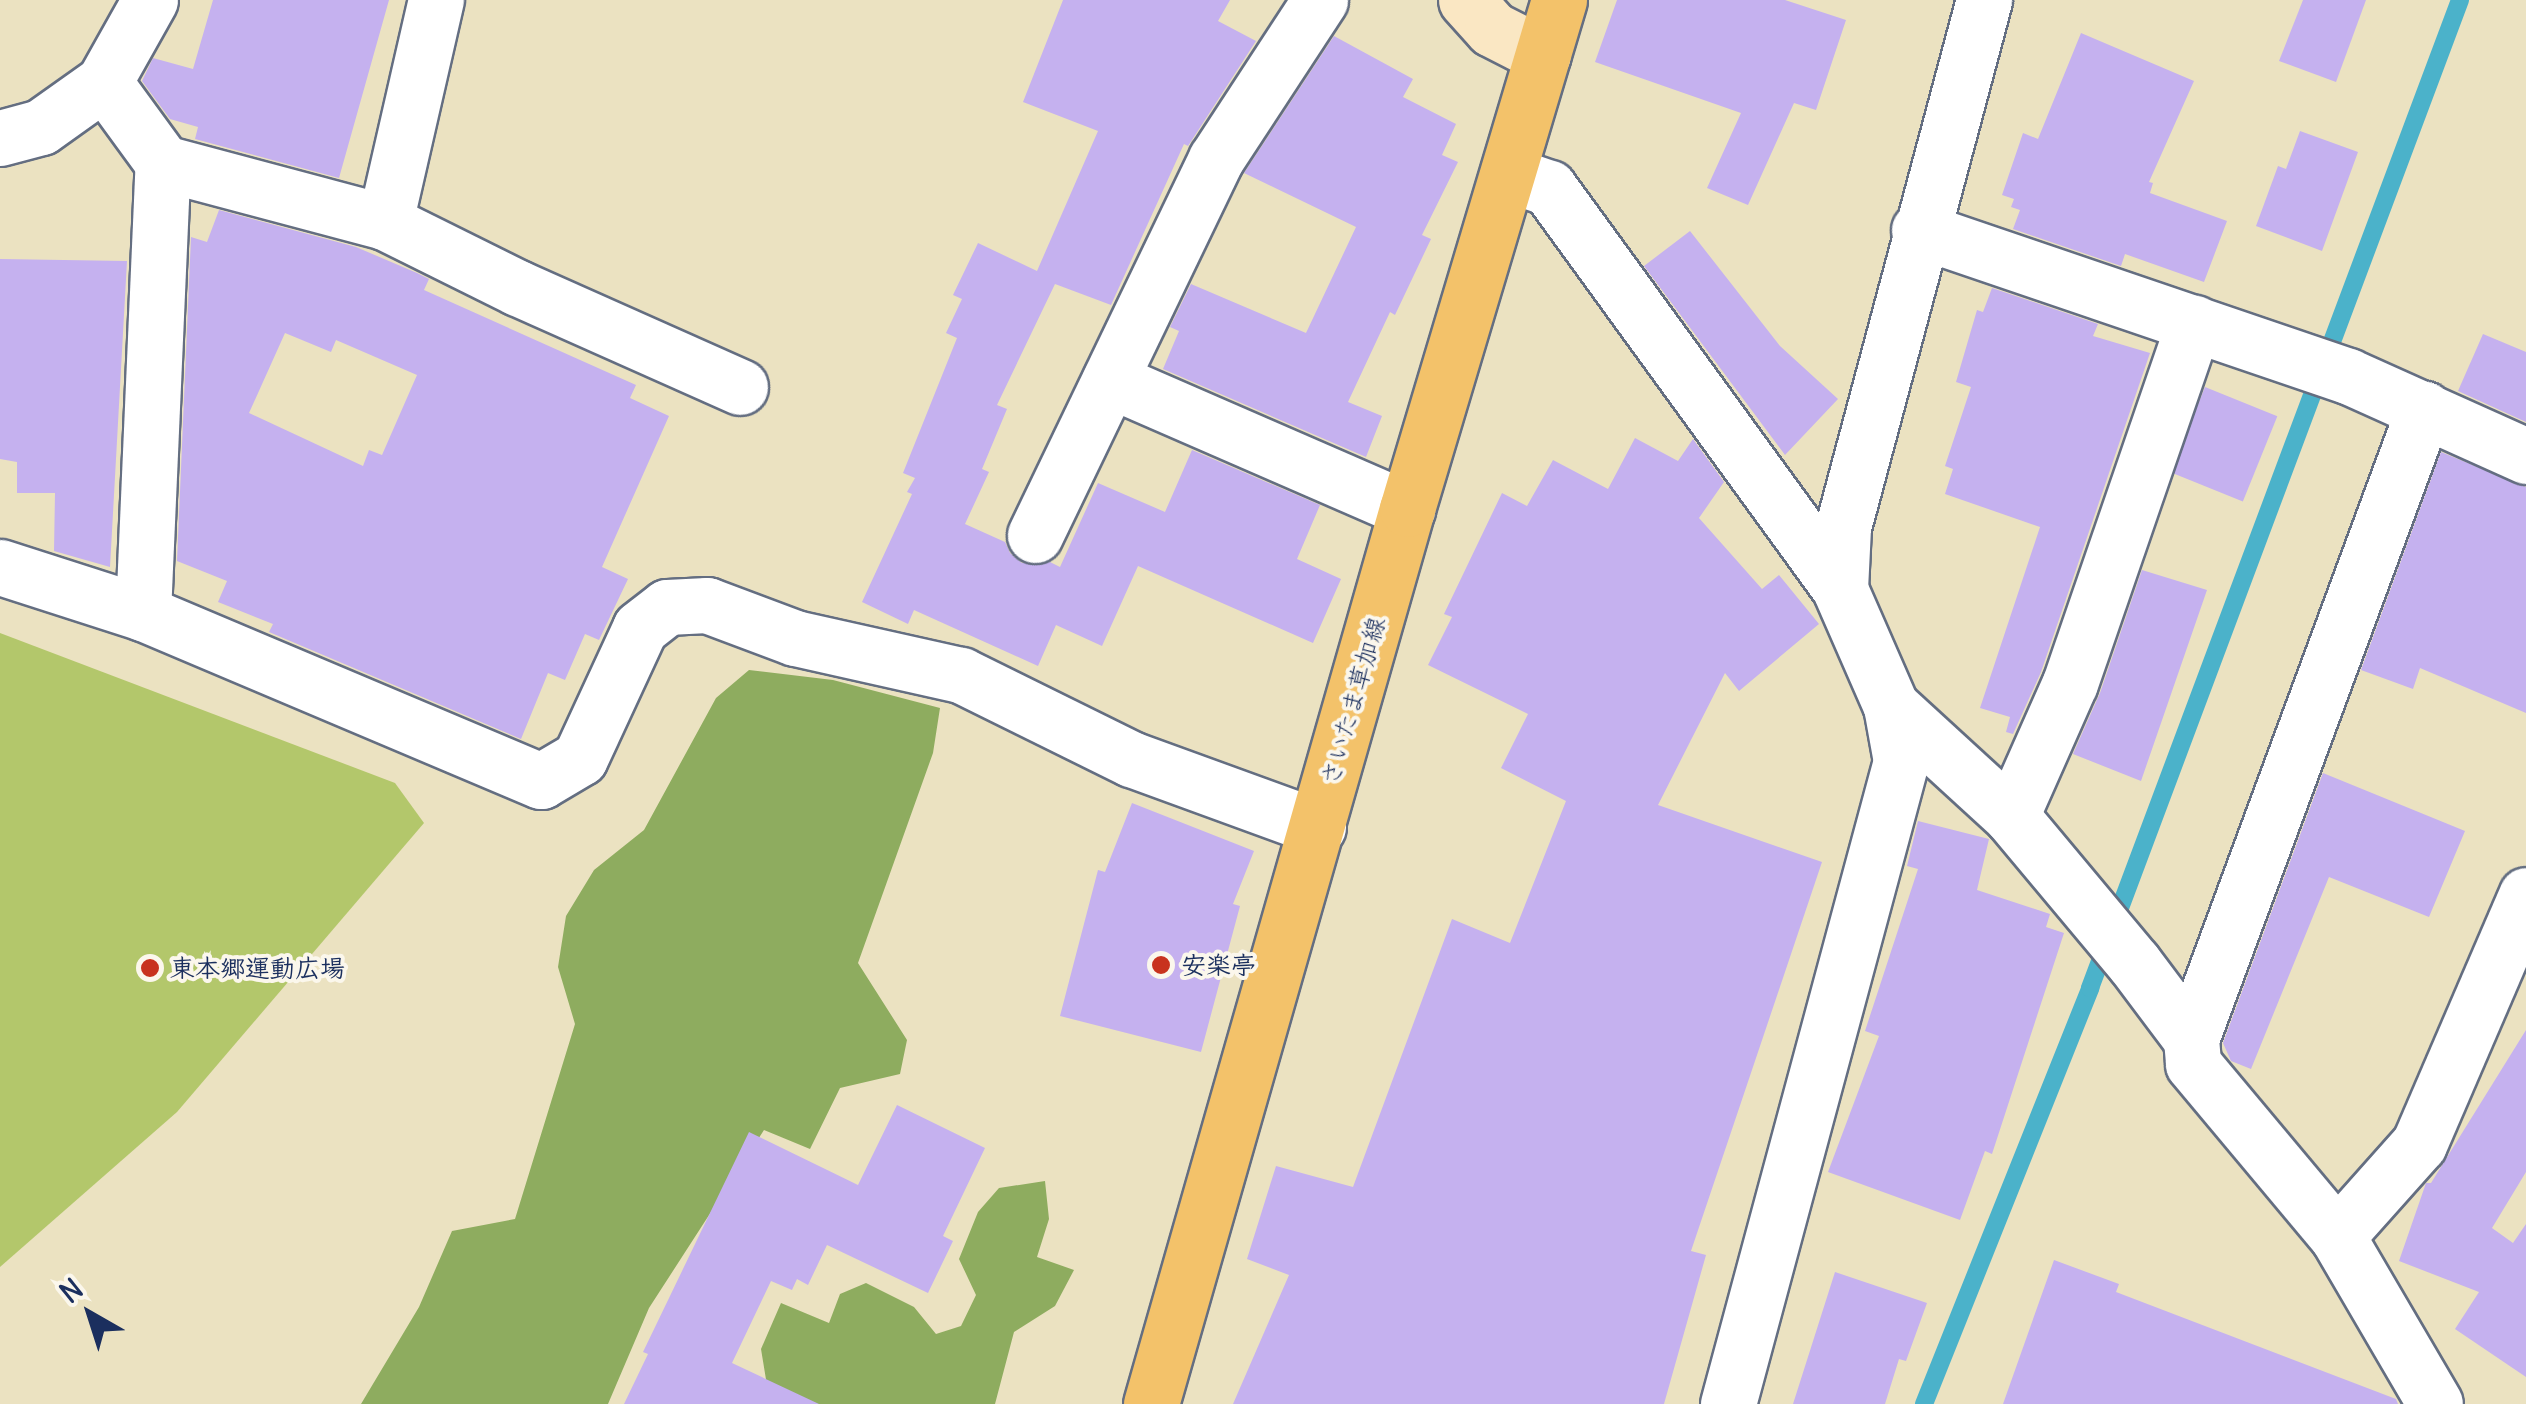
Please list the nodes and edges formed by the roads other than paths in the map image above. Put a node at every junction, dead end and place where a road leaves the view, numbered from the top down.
1 (150, 0) edge
2 (436, 0) edge
3 (1320, 0) edge
4 (1466, 0) edge
5 (1558, 0) edge
6 (1984, 0) edge
7 (1543, 55) junction
8 (104, 82) junction
9 (0, 138) edge
10 (163, 164) junction
11 (1508, 174) junction
12 (384, 222) junction
13 (1919, 230) junction
14 (2194, 323) junction
15 (1110, 380) junction
16 (740, 387) dead end
17 (2424, 410) junction
18 (2526, 456) edge
19 (1407, 509) junction
20 (1035, 535) dead end
21 (0, 566) edge
22 (1840, 589) junction
23 (143, 613) junction
24 (1891, 706) junction
25 (2011, 816) junction
26 (1318, 828) junction
27 (2526, 896) edge
28 (2191, 1038) junction
29 (2337, 1236) junction
30 (1151, 1404) edge
31 (1728, 1404) edge
32 (2435, 1404) edge

1 - 8 street
2 - 12 street
3 - 15 street
4 - 7 street
5 - 7 main road, さいたま草加線
6 - 13 street
7 - 11 main road, さいたま草加線
8 - 9 street
8 - 10 street
10 - 12 street
10 - 23 street
11 - 19 main road, さいたま草加線
11 - 22 street
12 - 16 street
13 - 14 street
13 - 22 street
14 - 17 street
14 - 25 street
15 - 19 street
15 - 20 street
17 - 18 street
17 - 28 street
19 - 26 main road, さいたま草加線
21 - 23 street
22 - 24 street
23 - 26 street
24 - 25 street
24 - 31 street
25 - 28 street
26 - 30 main road, さいたま草加線
27 - 29 street
28 - 29 street
29 - 32 street

